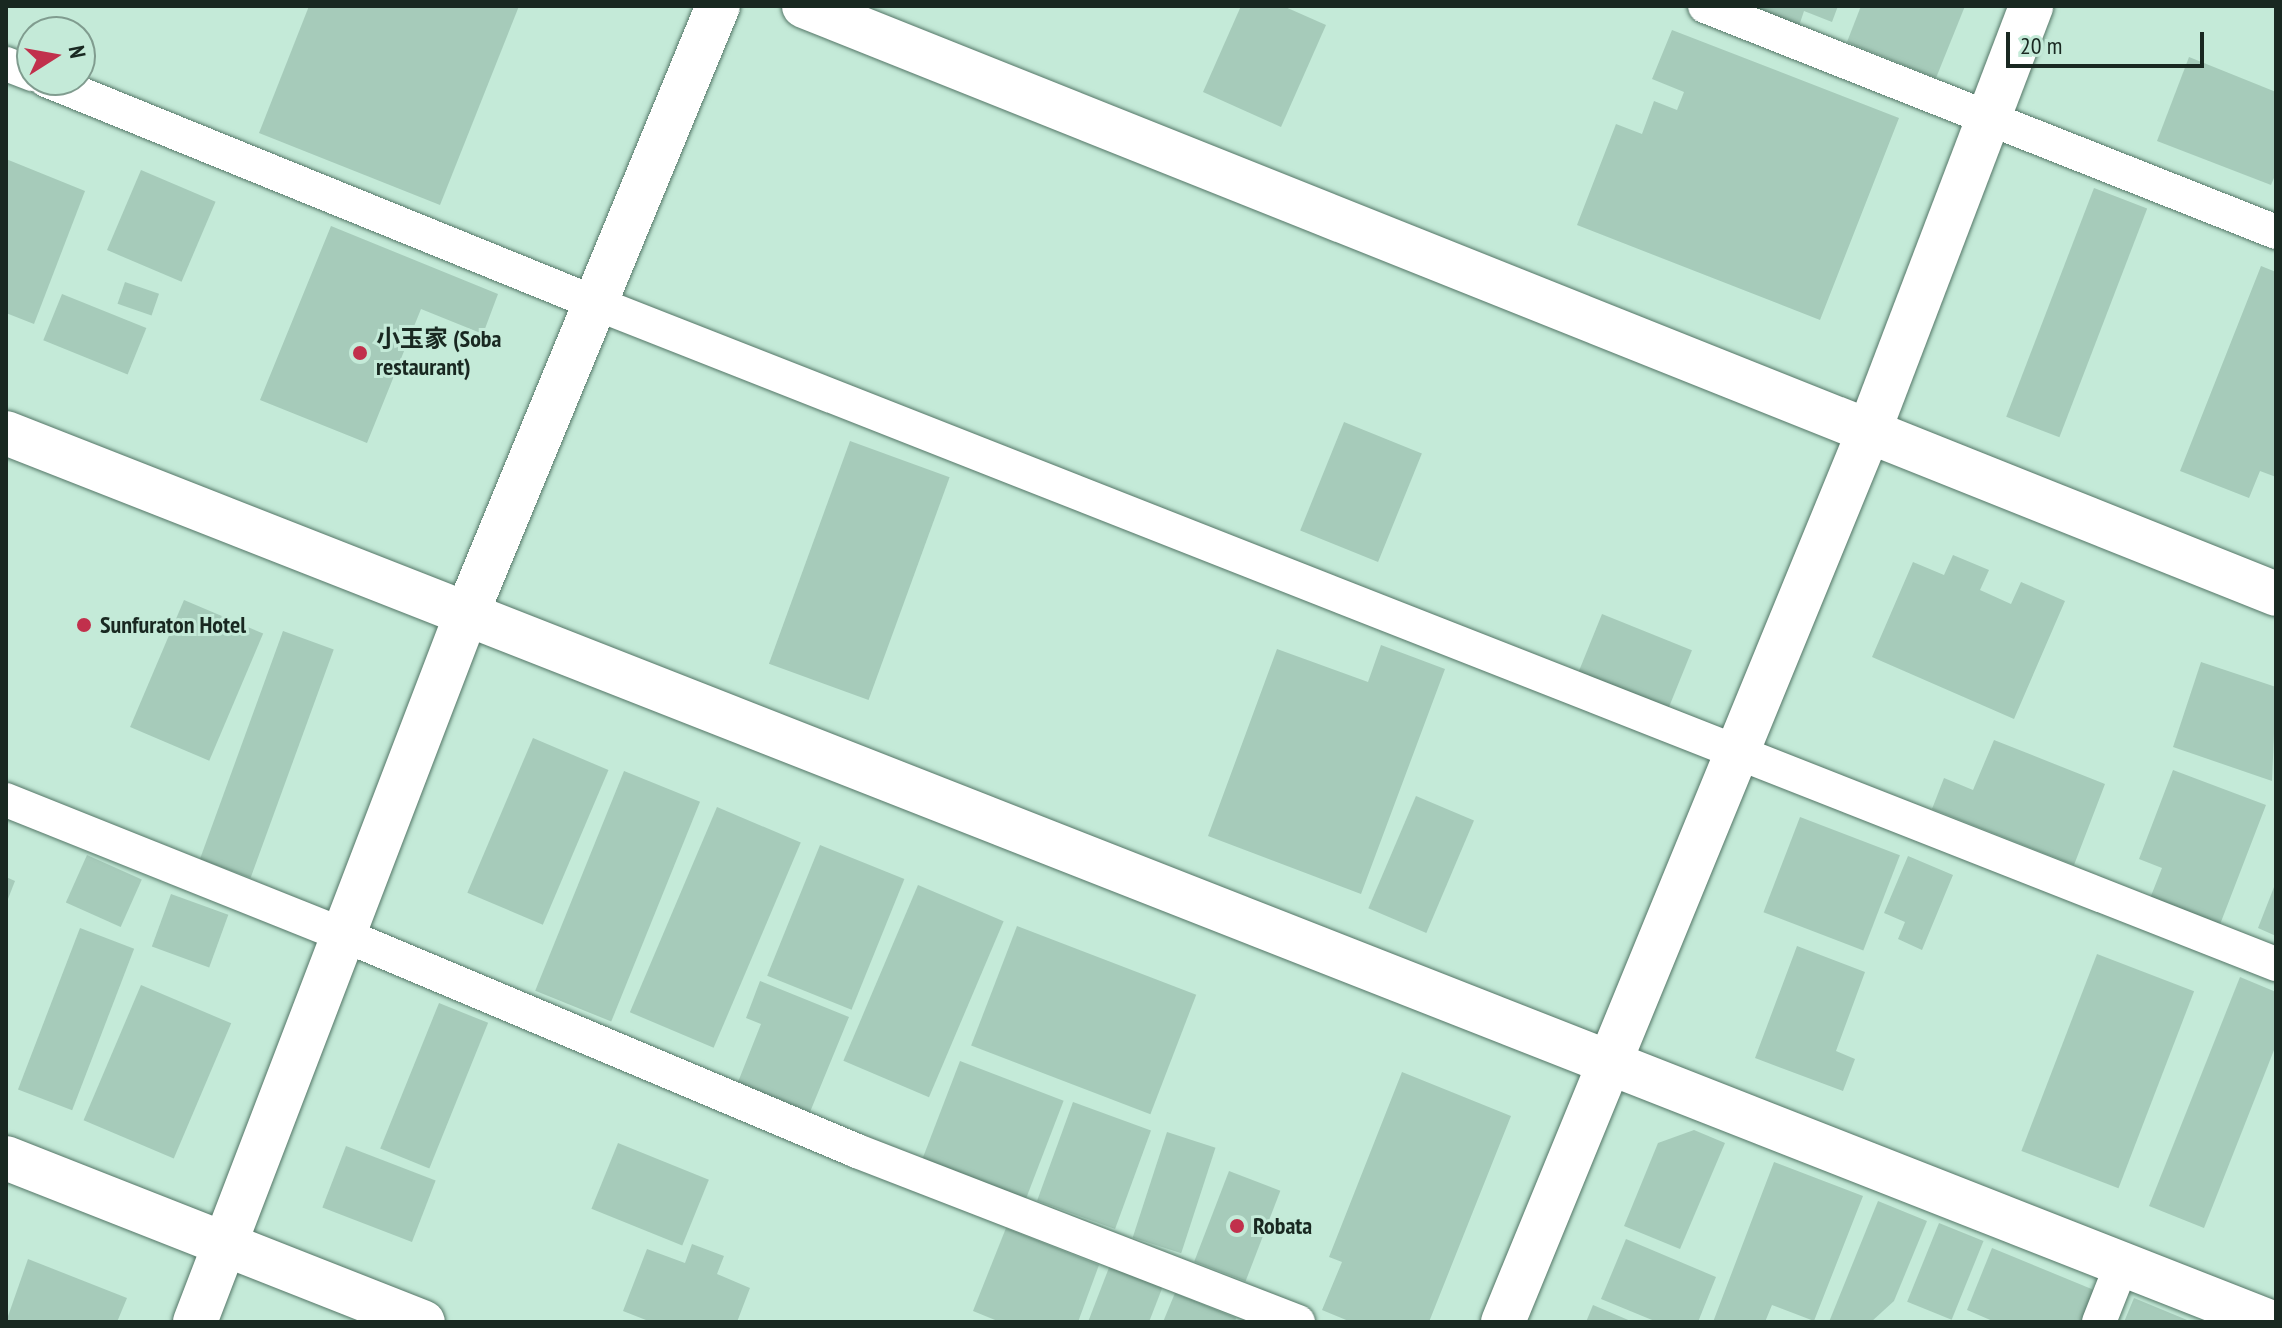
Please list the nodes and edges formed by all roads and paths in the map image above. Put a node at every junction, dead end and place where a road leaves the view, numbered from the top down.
1 (718, 6) edge
2 (804, 6) edge
3 (1705, 6) edge
4 (2031, 6) edge
5 (85, 96) edge
6 (1987, 120) junction
7 (2276, 232) edge
8 (595, 303) junction
9 (1869, 431) junction
10 (6, 433) edge
11 (2276, 594) edge
12 (465, 618) junction
13 (1735, 753) junction
14 (6, 800) edge
15 (344, 935) junction
16 (2276, 964) edge
17 (1607, 1063) junction
18 (6, 1158) edge
19 (227, 1244) junction
20 (2122, 1264) junction
21 (195, 1322) edge
22 (423, 1322) edge
23 (1298, 1322) edge
24 (1503, 1322) edge
25 (2099, 1322) edge
26 (2270, 1322) edge

1 - 8 street
2 - 9 street
3 - 6 lane
4 - 6 street
5 - 8 lane
6 - 7 lane
6 - 9 street
8 - 12 street
8 - 13 lane
9 - 11 street
9 - 13 street
10 - 12 street
12 - 15 street
12 - 17 street
13 - 16 lane
13 - 17 street
14 - 15 lane
15 - 19 street
15 - 23 lane
17 - 20 street
17 - 24 street
18 - 19 street
19 - 21 street
19 - 22 street
20 - 25 lane
20 - 26 street

